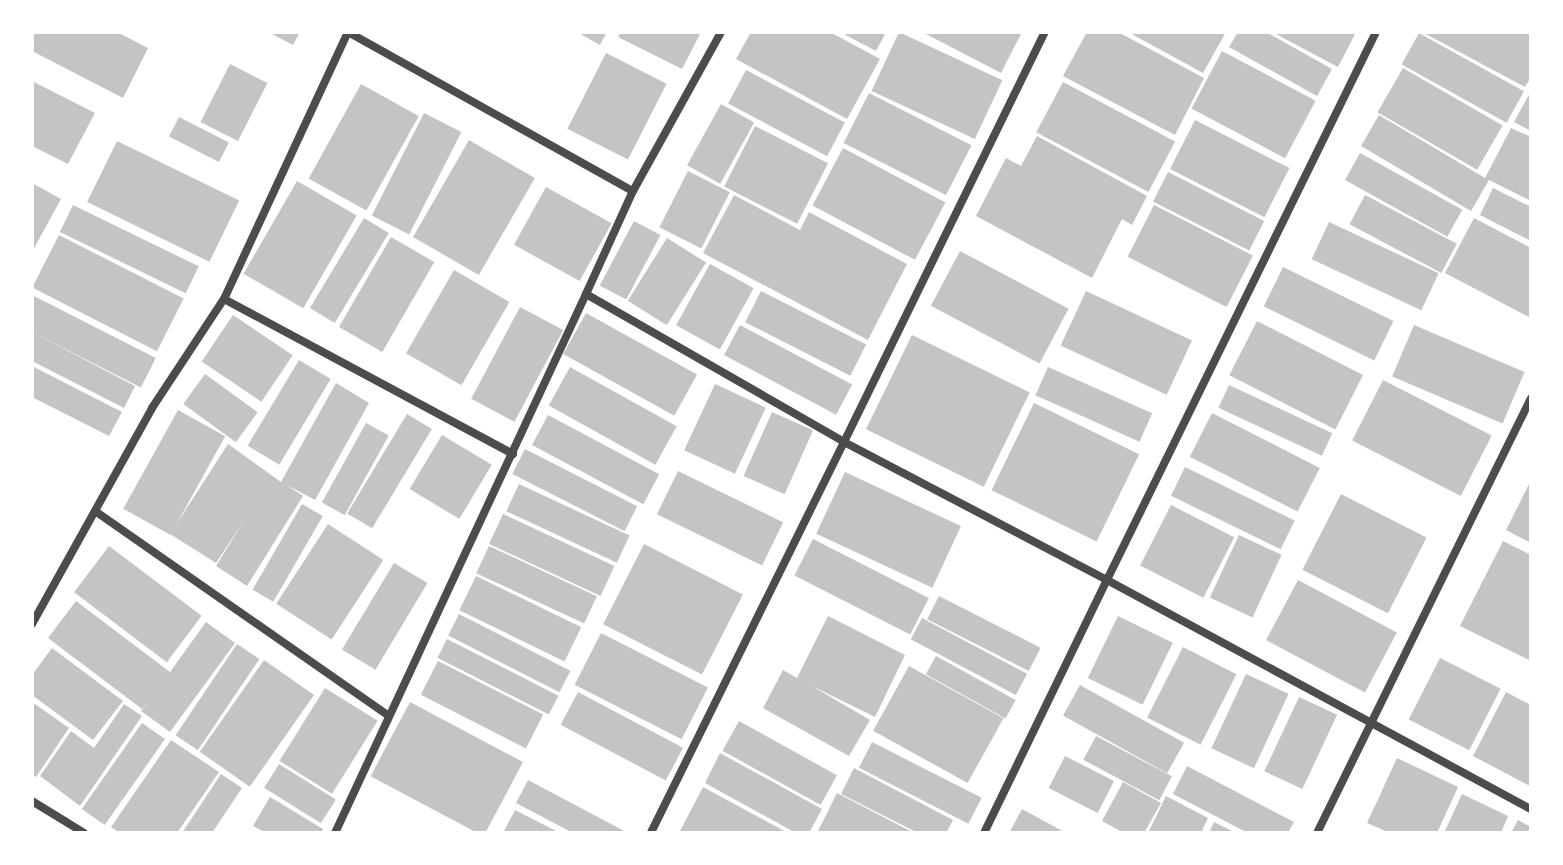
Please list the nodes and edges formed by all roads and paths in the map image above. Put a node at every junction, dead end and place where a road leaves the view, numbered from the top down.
1 (721, 32) edge
2 (1045, 32) edge
3 (1376, 32) edge
4 (633, 191) junction
5 (586, 294) junction
6 (224, 299) junction
7 (1531, 399) edge
8 (844, 442) junction
9 (513, 454) junction
10 (95, 511) junction
11 (1107, 580) junction
12 (32, 624) edge
13 (389, 716) junction
14 (1371, 724) junction
15 (32, 801) edge
16 (1531, 809) edge
17 (84, 833) edge
18 (335, 833) edge
19 (651, 833) edge
20 (984, 833) edge
21 (1317, 833) edge

1 - 4 street
2 - 8 street
3 - 11 street
4 - 5 street
4 - 6 street
5 - 8 street
5 - 9 street
6 - 9 street
6 - 10 street
7 - 14 street
8 - 11 street
8 - 19 street
9 - 13 street
10 - 12 street
10 - 13 street
11 - 14 street
11 - 20 street
13 - 18 street
14 - 16 street
14 - 21 street
15 - 17 street

